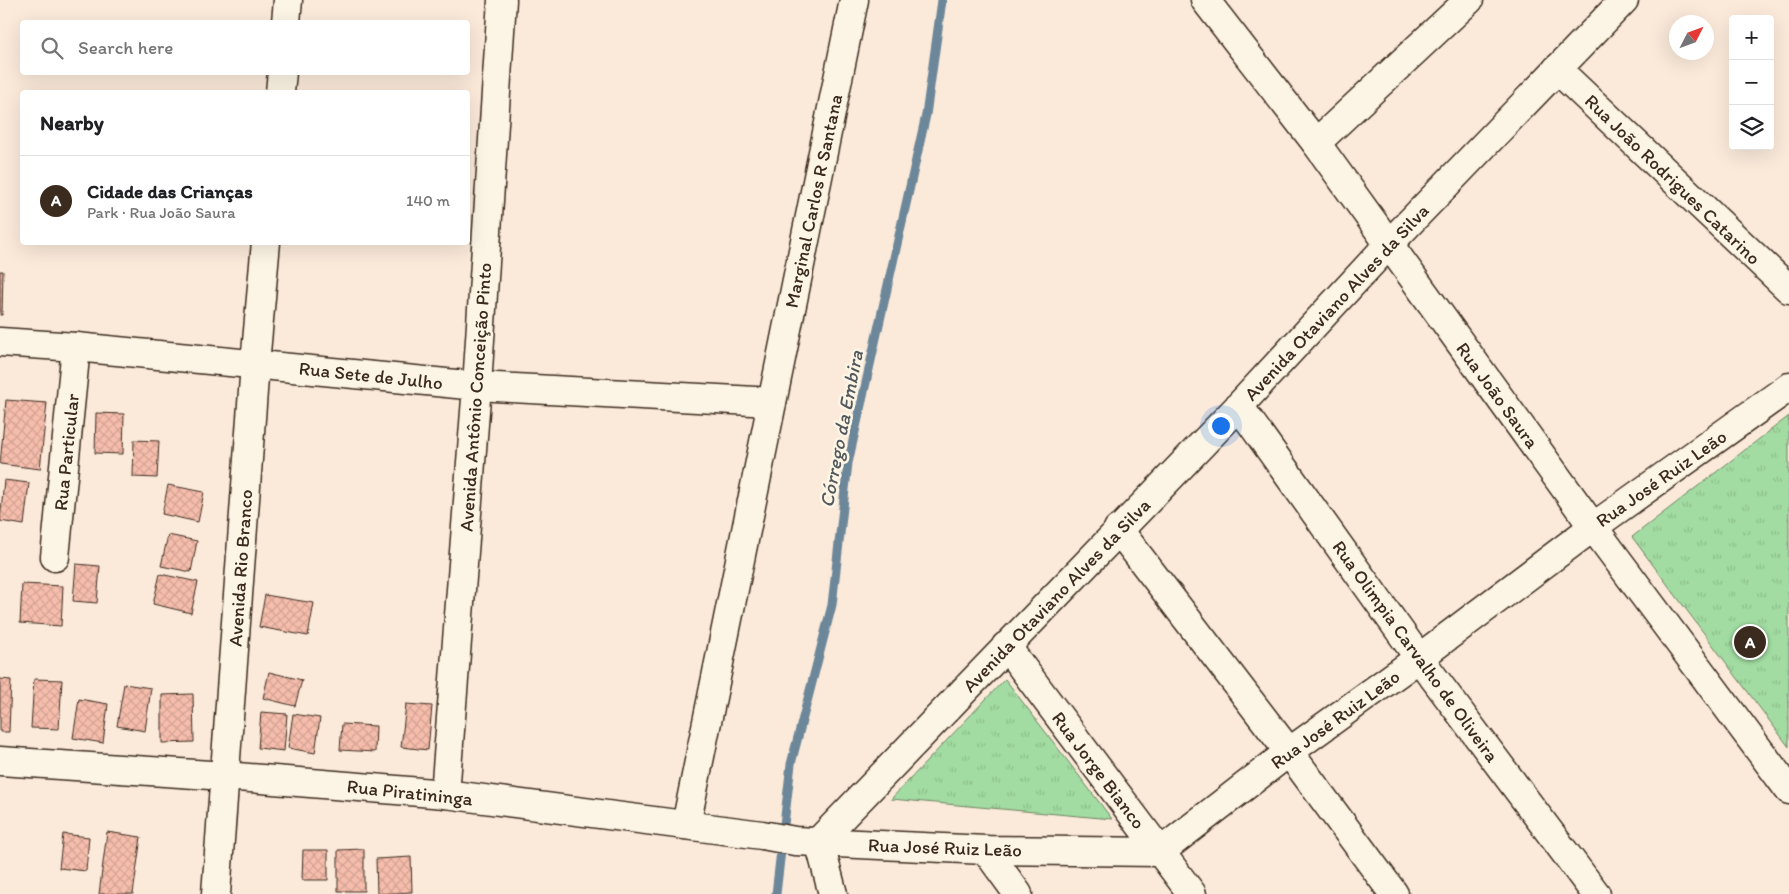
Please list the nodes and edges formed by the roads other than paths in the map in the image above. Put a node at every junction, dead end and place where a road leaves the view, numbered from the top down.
1 (288, 0) edge
2 (502, 0) edge
3 (854, 0) edge
4 (1205, 0) edge
5 (1469, 0) edge
6 (1624, 0) edge
7 (286, 20) edge
8 (1558, 69) junction
9 (282, 75) edge
10 (280, 90) edge
11 (1316, 143) junction
12 (1389, 244) junction
13 (266, 245) edge
14 (1789, 289) edge
15 (0, 342) edge
16 (76, 347) junction
17 (255, 364) junction
18 (477, 386) junction
19 (1789, 387) edge
20 (772, 402) junction
21 (1239, 406) junction
22 (1592, 526) junction
23 (1118, 529) junction
24 (55, 557) dead end
25 (1006, 646) junction
26 (1418, 658) junction
27 (1289, 752) junction
28 (0, 761) edge
29 (225, 776) junction
30 (1789, 790) edge
31 (445, 794) junction
32 (686, 825) junction
33 (807, 841) junction
34 (986, 850) junction
35 (1160, 852) junction
36 (216, 894) edge
37 (833, 894) edge
38 (1018, 894) edge
39 (1192, 894) edge
40 (1394, 894) edge
41 (1596, 894) edge

1 - 7 street
2 - 18 street, Avenida Antônio Conceição Pinto
3 - 20 street, Marginal Carlos R Santana
4 - 11 street, Rua João Saura
5 - 11 street
6 - 8 street, Avenida Otaviano Alves da Silva
8 - 12 street, Avenida Otaviano Alves da Silva
8 - 14 street, Rua João Rodrigues Catarino
9 - 10 street
11 - 12 street, Rua João Saura
12 - 21 street, Avenida Otaviano Alves da Silva
12 - 22 street, Rua João Saura
13 - 17 street, Avenida Rio Branco
15 - 16 street, Rua Sete de Julho
16 - 17 street, Rua Sete de Julho
16 - 24 street, Rua Particular
17 - 18 street, Rua Sete de Julho
17 - 29 street, Avenida Rio Branco
18 - 20 street, Rua Sete de Julho
18 - 31 street, Avenida Antônio Conceição Pinto
19 - 22 street, Rua José Ruiz Leão
20 - 32 street, Marginal Carlos R Santana
21 - 23 street, Avenida Otaviano Alves da Silva
21 - 26 street, Rua Olimpia Carvalho de Oliveira
22 - 26 street, Rua José Ruiz Leão
22 - 30 street, Rua João Saura
23 - 25 street, Avenida Otaviano Alves da Silva
23 - 27 street
25 - 33 street, Avenida Otaviano Alves da Silva
25 - 35 street, Rua Jorge Bianco
26 - 27 street, Rua José Ruiz Leão
26 - 41 street, Rua Olimpia Carvalho de Oliveira
27 - 35 street, Rua José Ruiz Leão
27 - 40 street
28 - 29 street, Rua Piratininga
29 - 31 street, Rua Piratininga
29 - 36 street, Avenida Rio Branco
31 - 32 street, Rua Piratininga
32 - 33 street, Rua Piratininga
33 - 34 street, Rua José Ruiz Leão
33 - 37 street
34 - 35 street, Rua José Ruiz Leão
34 - 38 street
35 - 39 street, Rua Jorge Bianco

